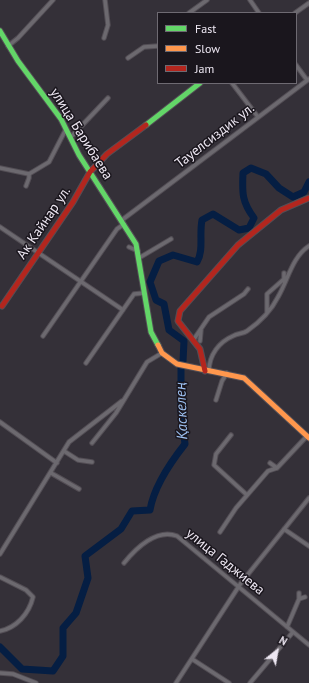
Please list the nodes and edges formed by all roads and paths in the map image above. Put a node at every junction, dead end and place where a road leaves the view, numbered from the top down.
1 (53, 0) edge
2 (105, 0) edge
3 (207, 0) edge
4 (250, 0) edge
5 (309, 3) edge
6 (190, 12) edge
7 (258, 12) edge
8 (296, 12) edge
9 (0, 31) edge
10 (104, 38) dead end
11 (8, 46) junction
12 (157, 46) edge
13 (128, 58) dead end
14 (297, 66) edge
15 (308, 79) edge
16 (199, 84) edge
17 (233, 84) edge
18 (108, 98) dead end
19 (258, 117) junction
20 (66, 129) junction
21 (71, 137) junction
22 (0, 168) edge
23 (90, 172) junction
24 (29, 174) junction
25 (26, 186) dead end
26 (309, 198) edge
27 (123, 222) junction
28 (0, 227) edge
29 (171, 240) dead end
30 (309, 246) edge
31 (129, 247) dead end
32 (138, 250) junction
33 (38, 253) junction
34 (139, 258) junction
35 (284, 273) dead end
36 (284, 280) junction
37 (80, 281) junction
38 (248, 289) dead end
39 (144, 293) junction
40 (2, 306) dead end
41 (123, 310) junction
42 (267, 313) junction
43 (202, 329) junction
44 (43, 336) dead end
45 (194, 339) junction
46 (200, 341) dead end
47 (162, 353) junction
48 (86, 363) dead end
49 (207, 371) junction
50 (228, 373) junction
51 (216, 400) dead end
52 (122, 401) junction
53 (0, 422) edge
54 (231, 436) dead end
55 (308, 437) edge
56 (92, 442) dead end
57 (64, 451) junction
58 (92, 462) dead end
59 (57, 463) junction
60 (270, 463) dead end
61 (277, 468) junction
62 (51, 474) junction
63 (80, 489) dead end
64 (247, 495) junction
65 (309, 498) edge
66 (284, 529) junction
67 (220, 532) dead end
68 (309, 546) edge
69 (0, 554) edge
70 (124, 563) dead end
71 (0, 576) edge
72 (238, 587) junction
73 (299, 593) dead end
74 (305, 597) dead end
75 (299, 599) junction
76 (287, 627) junction
77 (0, 631) edge
78 (293, 632) junction
79 (309, 645) edge
80 (192, 659) junction
81 (0, 673) edge
82 (224, 681) edge
83 (36, 683) edge
84 (176, 683) edge
85 (229, 683) edge
86 (250, 683) edge

1 - 11 street
2 - 10 street
3 - 6 street
4 - 7 street
5 - 8 street
9 - 11 street, улица Барибаева
11 - 20 street, улица Барибаева
12 - 13 street
14 - 15 street, Тауелсиздик ул.
15 - 19 street, Тауелсиздик ул.
16 - 23 street, Ак Кайнар ул.
17 - 19 street
18 - 21 street
19 - 27 street, Тауелсиздик ул.
20 - 21 street, улица Барибаева
20 - 24 street
21 - 23 street, улица Барибаева
22 - 24 street
23 - 27 street, улица Барибаева
23 - 33 street, Ак Кайнар ул.
24 - 25 street
26 - 45 street
27 - 32 street, улица Барибаева
27 - 37 street, Тауелсиздик ул.
28 - 33 street
29 - 34 street
30 - 36 street
31 - 32 street
32 - 34 street, улица Барибаева
33 - 37 street
33 - 40 street, Ак Кайнар ул.
34 - 39 street, улица Барибаева
35 - 36 street
36 - 42 street
36 - 42 street
37 - 41 street
37 - 44 street, Тауелсиздик ул.
38 - 43 street
39 - 41 street
39 - 47 street, улица Барибаева
41 - 48 street
42 - 49 street
43 - 45 street
43 - 46 street
45 - 49 street
47 - 49 street
47 - 52 street
49 - 50 street
50 - 51 street
50 - 55 street
52 - 56 street
52 - 57 street
53 - 59 street
54 - 64 street
55 - 61 street
57 - 58 street
57 - 59 street
59 - 62 street
60 - 61 street
61 - 64 street
62 - 63 street
62 - 69 street
64 - 67 street
65 - 66 street
66 - 68 street
66 - 72 street
70 - 72 street, улица Гаджиева
71 - 77 street
72 - 76 street, улица Гаджиева
72 - 80 street
73 - 75 street
74 - 75 street
75 - 76 street
76 - 78 street, улица Гаджиева
78 - 79 street, улица Гаджиева
78 - 86 street
80 - 82 street
80 - 84 street
81 - 83 street
82 - 85 street

